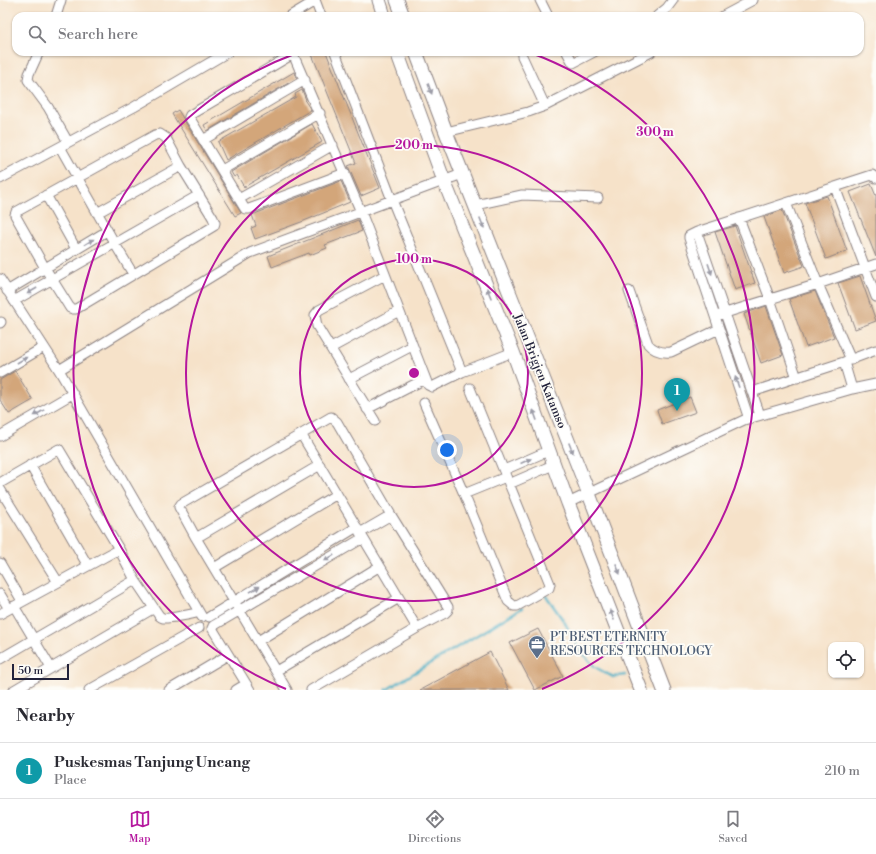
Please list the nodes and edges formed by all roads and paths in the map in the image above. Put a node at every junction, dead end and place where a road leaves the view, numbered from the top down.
1 (61, 0) edge
2 (315, 0) edge
3 (379, 0) edge
4 (397, 0) edge
5 (540, 0) edge
6 (674, 0) edge
7 (753, 0) edge
8 (57, 12) edge
9 (296, 12) edge
10 (320, 12) edge
11 (383, 12) edge
12 (402, 12) edge
13 (546, 12) edge
14 (662, 12) edge
15 (731, 12) edge
16 (37, 56) edge
17 (221, 56) edge
18 (288, 56) edge
19 (294, 56) edge
20 (337, 56) edge
21 (398, 56) edge
22 (418, 56) edge
23 (522, 56) dead end
24 (569, 56) edge
25 (586, 56) edge
26 (643, 56) edge
27 (305, 80) junction
28 (545, 106) junction
29 (320, 113) junction
30 (446, 132) junction
31 (203, 140) junction
32 (64, 144) junction
33 (333, 145) junction
34 (181, 166) junction
35 (222, 170) junction
36 (345, 173) junction
37 (462, 174) junction
38 (78, 178) junction
39 (876, 178) edge
40 (0, 179) edge
41 (444, 181) junction
42 (835, 187) junction
43 (46, 195) junction
44 (198, 195) junction
45 (598, 198) dead end
46 (239, 199) junction
47 (392, 200) junction
48 (786, 203) junction
49 (475, 205) junction
50 (361, 212) junction
51 (97, 213) junction
52 (739, 218) junction
53 (107, 231) junction
54 (697, 232) junction
55 (114, 244) junction
56 (76, 250) junction
57 (876, 264) edge
58 (45, 268) junction
59 (865, 268) junction
60 (133, 274) junction
61 (385, 275) junction
62 (0, 279) edge
63 (52, 280) junction
64 (818, 284) junction
65 (7, 291) junction
66 (629, 291) dead end
67 (876, 297) edge
68 (770, 299) junction
69 (14, 301) junction
70 (399, 312) junction
71 (725, 313) junction
72 (714, 316) junction
73 (719, 329) junction
74 (412, 346) junction
75 (44, 347) junction
76 (331, 348) junction
77 (876, 350) edge
78 (513, 352) junction
79 (847, 361) junction
80 (59, 370) junction
81 (462, 372) junction
82 (0, 373) edge
83 (797, 378) junction
84 (349, 379) junction
85 (425, 379) junction
86 (876, 384) edge
87 (470, 388) dead end
88 (852, 389) junction
89 (752, 392) junction
90 (72, 394) junction
91 (424, 402) dead end
92 (367, 409) junction
93 (760, 415) junction
94 (749, 419) junction
95 (375, 421) dead end
96 (301, 434) junction
97 (0, 436) edge
98 (548, 451) junction
99 (30, 465) junction
100 (320, 465) junction
101 (553, 465) junction
102 (506, 477) junction
103 (0, 483) edge
104 (0, 489) edge
105 (337, 494) junction
106 (464, 494) junction
107 (589, 494) junction
108 (568, 503) junction
109 (391, 515) junction
110 (360, 533) junction
111 (196, 538) junction
112 (119, 549) junction
113 (0, 563) edge
114 (88, 566) junction
115 (380, 566) junction
116 (214, 568) junction
117 (135, 580) junction
118 (58, 582) junction
119 (0, 594) edge
120 (399, 598) junction
121 (22, 601) junction
122 (235, 602) junction
123 (11, 607) junction
124 (154, 608) junction
125 (240, 610) junction
126 (0, 614) edge
127 (203, 615) junction
128 (213, 627) junction
129 (199, 628) junction
130 (417, 628) junction
131 (34, 640) junction
132 (258, 641) junction
133 (228, 655) junction
134 (0, 659) edge
135 (51, 668) junction
136 (276, 671) junction
137 (248, 687) edge
138 (14, 690) edge
139 (90, 690) edge
140 (169, 690) edge
141 (236, 690) edge
142 (287, 690) edge
143 (311, 690) edge
144 (641, 690) edge
145 (664, 690) edge

1 - 8 street
2 - 9 street
2 - 10 street
3 - 11 highway
4 - 12 highway
5 - 13 street
6 - 14 street
7 - 15 street
16 - 32 street
17 - 32 street
18 - 31 street
19 - 27 street
20 - 47 street
21 - 41 highway, Jalan Brigjen Katamso
22 -> 30 highway, Jalan Brigjen Katamso
23 - 28 street
24 - 25 street
26 - 28 street
27 - 29 street
27 - 31 street
28 - 30 street
29 - 33 street
29 - 35 street
30 - 37 highway, Jalan Brigjen Katamso
31 - 35 street
32 - 38 street
32 - 40 street
33 - 36 street
33 - 46 street
34 - 38 street
34 - 44 street
34 - 51 street
35 - 46 street
36 - 46 street
36 - 50 street
37 - 41 street
37 - 49 highway, Jalan Brigjen Katamso
38 - 43 street
38 - 51 street
39 - 42 street
41 - 47 street
78 -> 41 highway, Jalan Brigjen Katamso
42 - 48 street
42 - 59 street
43 - 56 street
43 - 58 street
44 - 55 street
44 - 60 street
45 - 49 street
47 - 50 street
47 - 81 street
48 - 52 street
48 - 64 street
49 -> 107 highway, Jalan Brigjen Katamso
50 - 61 street
50 - 80 street
51 - 53 street
52 - 54 street
52 - 68 street
53 - 55 street
56 -> 53 street
54 -> 71 street
54 - 72 street
55 - 60 street
55 - 63 street
56 - 58 street
57 - 59 street
58 - 63 street
58 - 65 street
59 - 64 street
59 - 67 street
60 - 63 street
61 - 70 street
61 - 76 street
62 - 65 street
63 -> 69 street
64 - 68 street
64 - 79 street
65 - 69 street
66 - 73 street
68 - 71 street
68 - 83 street
69 - 75 street
70 - 74 street
70 - 76 street
71 - 72 street
71 - 89 street
72 - 73 street
94 -> 73 street
74 - 84 street
74 - 85 street
75 - 80 street
82 -> 75 street
76 - 84 street
77 - 79 street
78 - 81 street
98 -> 78 highway, Jalan Brigjen Katamso
79 - 83 street
79 - 88 street
80 - 90 street
81 - 85 street
83 - 89 street
84 - 92 street
85 - 92 street
86 - 88 street
87 - 102 street
88 - 93 street
89 - 93 street
90 -> 97 street
90 - 127 street
91 - 106 street
92 - 95 street
93 - 94 street
94 - 107 street
96 - 100 street
96 - 109 street
96 - 111 street
98 - 101 highway, Jalan Brigjen Katamso
102 -> 98 street
99 - 103 street
99 - 112 street
99 - 114 street
100 - 105 street
100 - 111 street
101 - 102 street
101 - 108 highway, Jalan Brigjen Katamso
102 - 106 street
102 - 106 street
104 - 118 street
105 - 110 street
105 - 116 street
107 - 108 street
107 -> 145 highway, Jalan Brigjen Katamso
144 -> 108 highway, Jalan Brigjen Katamso
109 - 110 street
109 - 130 street
110 - 115 street
122 -> 110 street
110 -> 125 street
111 - 116 street
112 - 114 street
112 - 117 street
113 - 121 street
114 - 118 street
115 - 120 street
115 - 132 street
116 - 122 street
117 - 124 street
117 - 131 street
118 - 121 street
119 - 123 street
120 - 130 street
120 - 136 street
121 - 123 street
122 - 125 street
122 - 127 street
123 - 126 street
123 - 131 street
124 - 127 street
124 - 135 street
125 - 128 street
125 - 132 street
127 - 128 street
127 - 129 street
128 - 129 street
128 - 133 street
129 - 139 street
130 - 143 street
131 - 134 street
131 - 135 street
132 - 136 street
133 - 137 street
133 - 140 street
135 - 138 street
136 - 142 street
137 - 141 street

